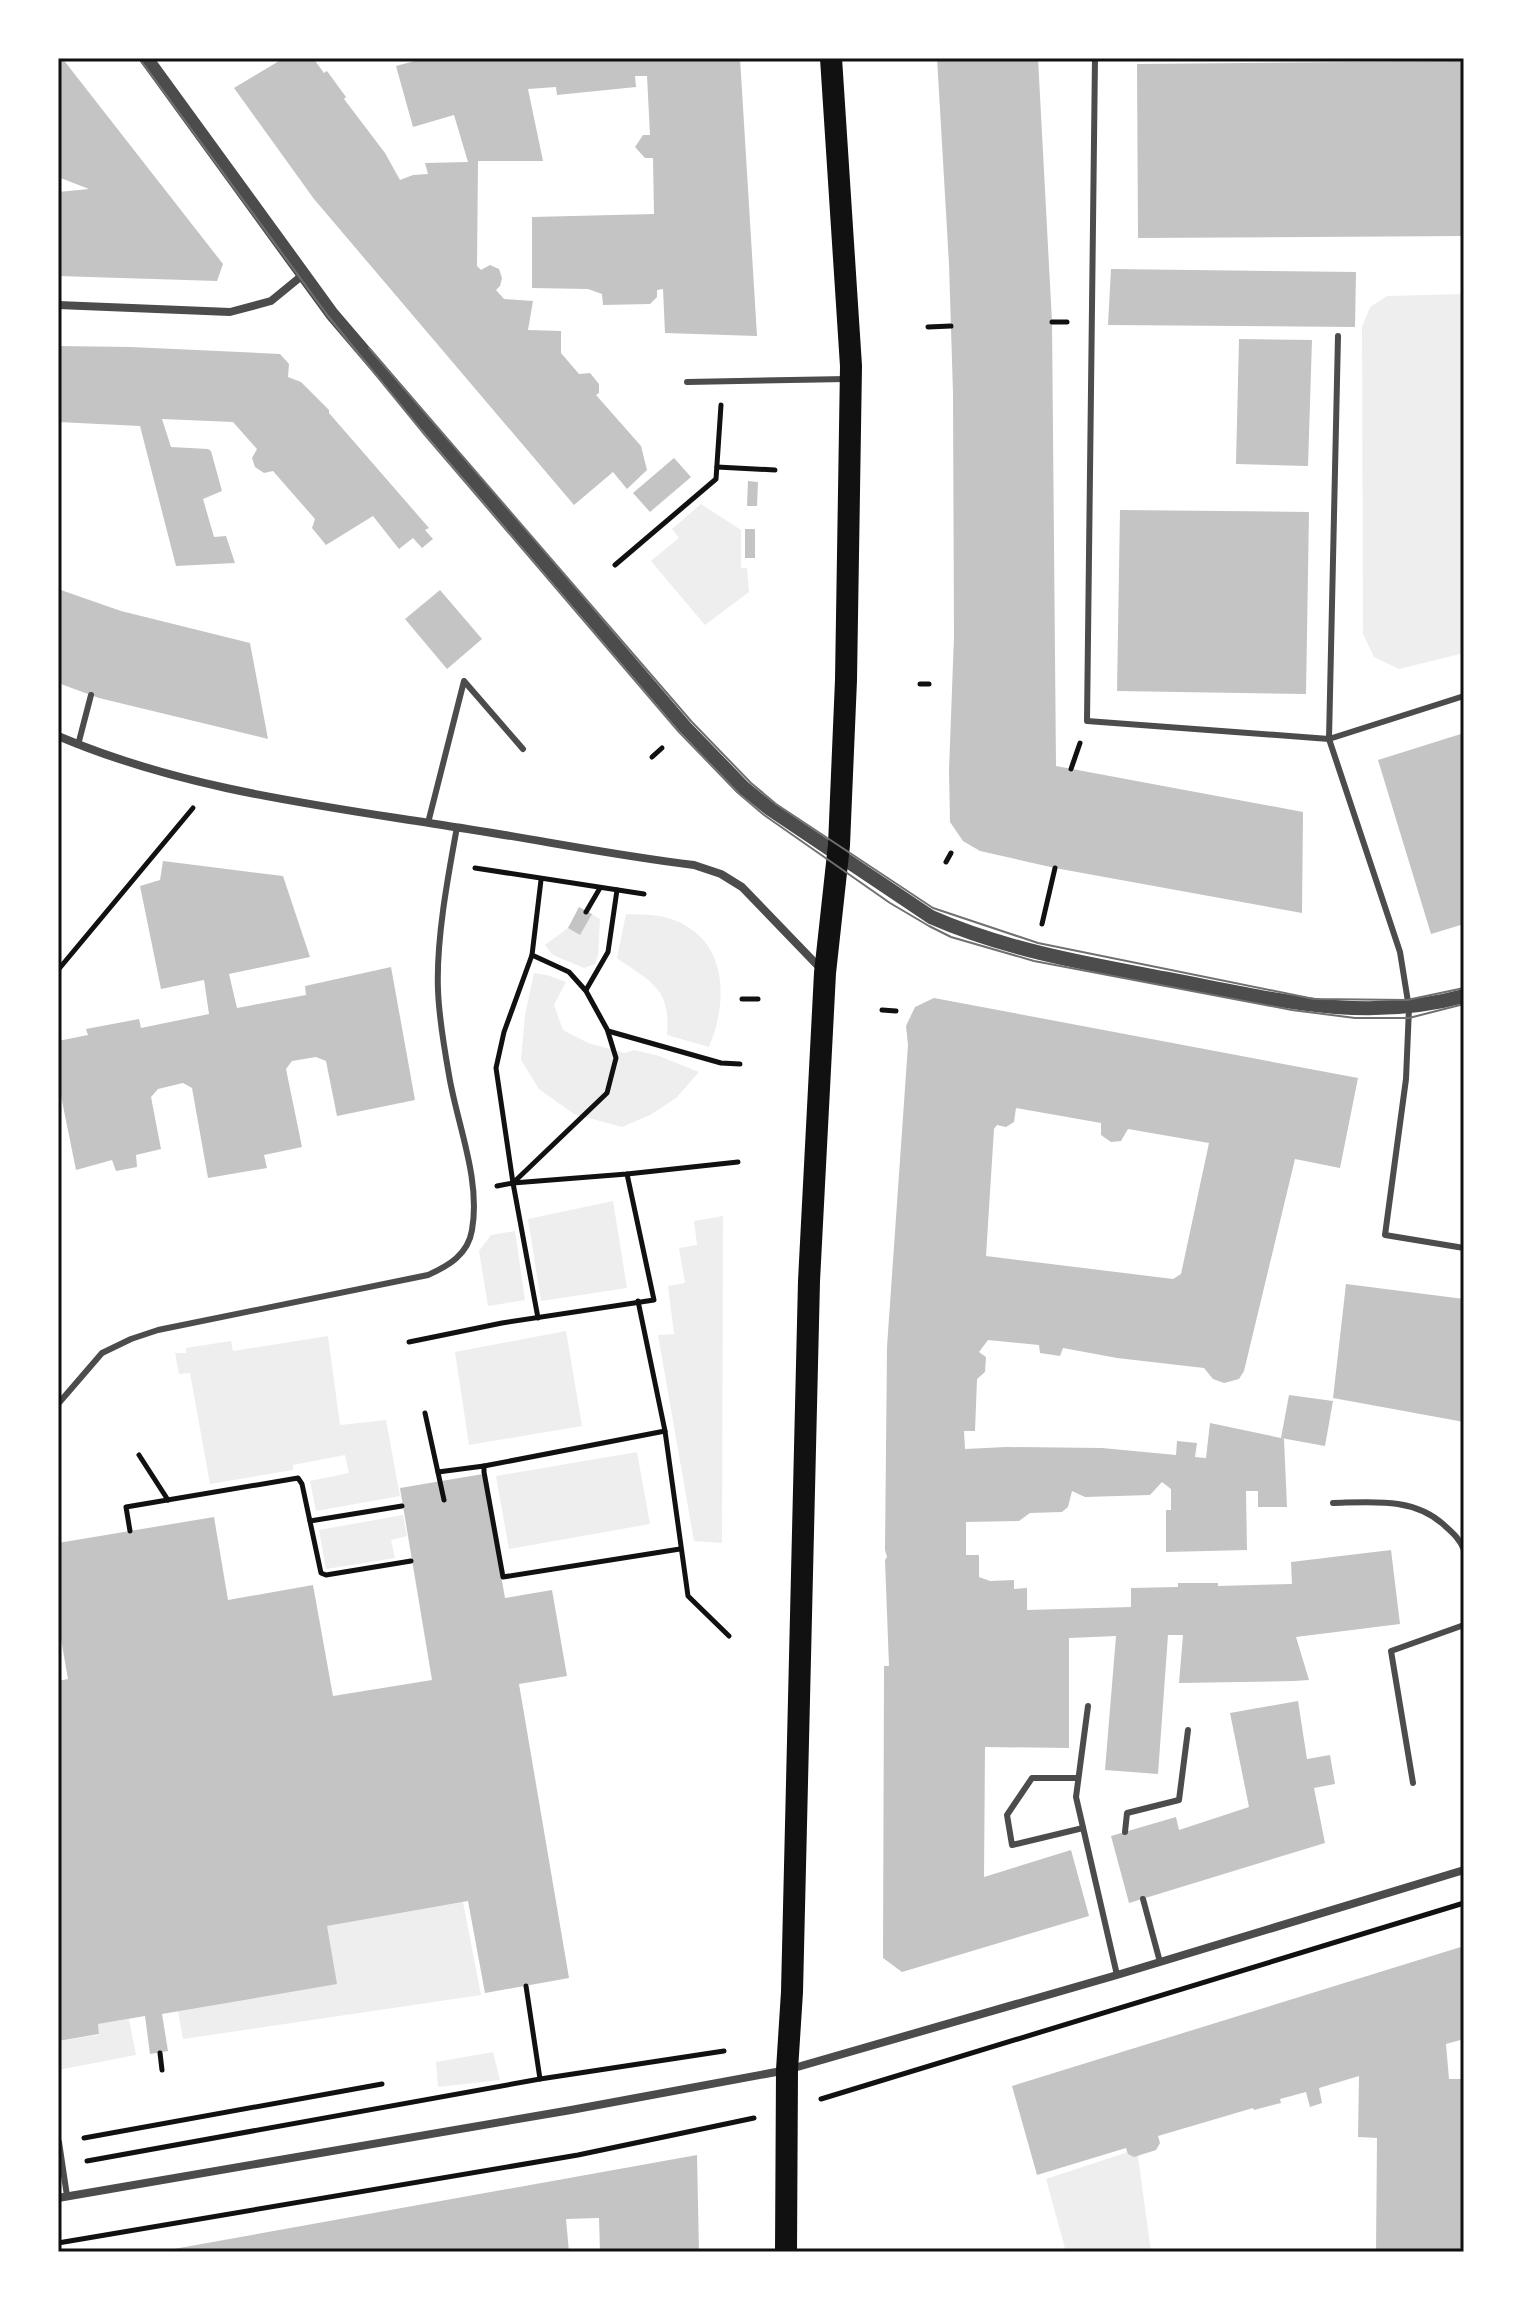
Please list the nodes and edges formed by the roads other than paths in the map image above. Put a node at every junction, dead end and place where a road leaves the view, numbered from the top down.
1 (146, 58) edge
2 (831, 58) edge
3 (1095, 58) edge
4 (304, 274) junction
5 (58, 305) edge
6 (1338, 336) dead end
7 (851, 379) junction
8 (687, 382) dead end
9 (91, 695) dead end
10 (1464, 696) edge
11 (58, 736) edge
12 (1329, 739) junction
13 (78, 745) junction
14 (523, 749) dead end
15 (428, 823) junction
16 (457, 827) junction
17 (838, 857) junction
18 (825, 973) junction
19 (1464, 996) edge
20 (1409, 1008) junction
21 (1464, 1248) edge
22 (58, 1404) edge
23 (1333, 1503) dead end
24 (1464, 1550) edge
25 (1464, 1625) edge
26 (1088, 1706) dead end
27 (1188, 1730) dead end
28 (1078, 1778) junction
29 (1413, 1783) dead end
30 (1083, 1828) junction
31 (1125, 1832) dead end
32 (1464, 1870) edge
33 (1143, 1899) dead end
34 (1160, 1962) junction
35 (1117, 1975) junction
36 (787, 2070) junction
37 (59, 2142) edge
38 (62, 2197) edge
39 (786, 2252) edge

1 - 4 street
2 - 7 highway
3 - 12 lane
4 - 5 street
4 - 17 street
6 - 12 lane
7 - 8 lane
7 - 17 highway
9 - 13 lane
10 - 12 lane
11 - 13 street
12 - 20 lane
13 - 15 street
14 - 15 lane
15 - 16 street
16 - 18 street
16 - 22 lane
17 - 18 highway
17 - 20 street
18 - 36 highway
19 - 20 street
20 - 21 lane
23 - 24 lane
25 - 29 lane
26 - 28 lane
27 - 31 lane
28 - 30 lane
28 - 30 lane
30 - 35 lane
32 - 34 street
33 - 34 lane
34 - 35 street
35 - 36 street
36 - 38 street
36 - 39 highway
37 - 38 lane

